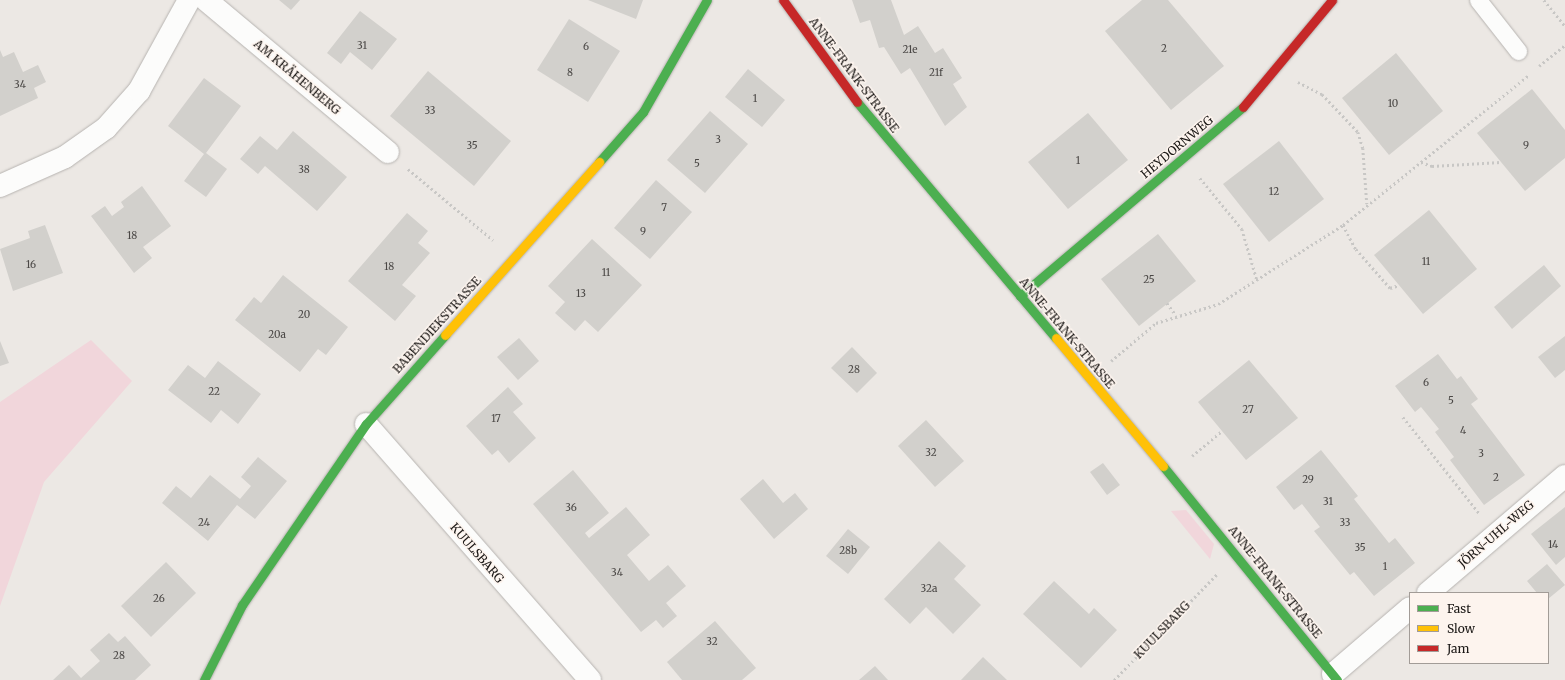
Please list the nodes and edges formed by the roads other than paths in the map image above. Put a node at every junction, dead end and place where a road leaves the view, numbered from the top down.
1 (189, 0) edge
2 (206, 0) edge
3 (707, 0) edge
4 (783, 0) edge
5 (1332, 0) edge
6 (1478, 0) edge
7 (1518, 51) dead end
8 (388, 152) dead end
9 (0, 186) edge
10 (1020, 296) junction
11 (366, 424) junction
12 (1565, 476) edge
13 (1429, 592) edge
14 (1409, 609) edge
15 (1335, 677) edge
16 (204, 680) edge
17 (590, 680) edge

1 - 9 street
2 - 8 street, AM KRÄHENBERG
3 - 11 street, BABENDIEKSTRASSE
4 - 10 street, ANNE-FRANK-STRASSE
5 - 10 street, HEYDORNWEG
6 - 7 lane
10 - 15 street, ANNE-FRANK-STRASSE
11 - 16 street, BABENDIEKSTRASSE
11 - 17 street, KUULSBARG
12 - 13 street, JÖRN-UHL-WEG
14 - 15 street

